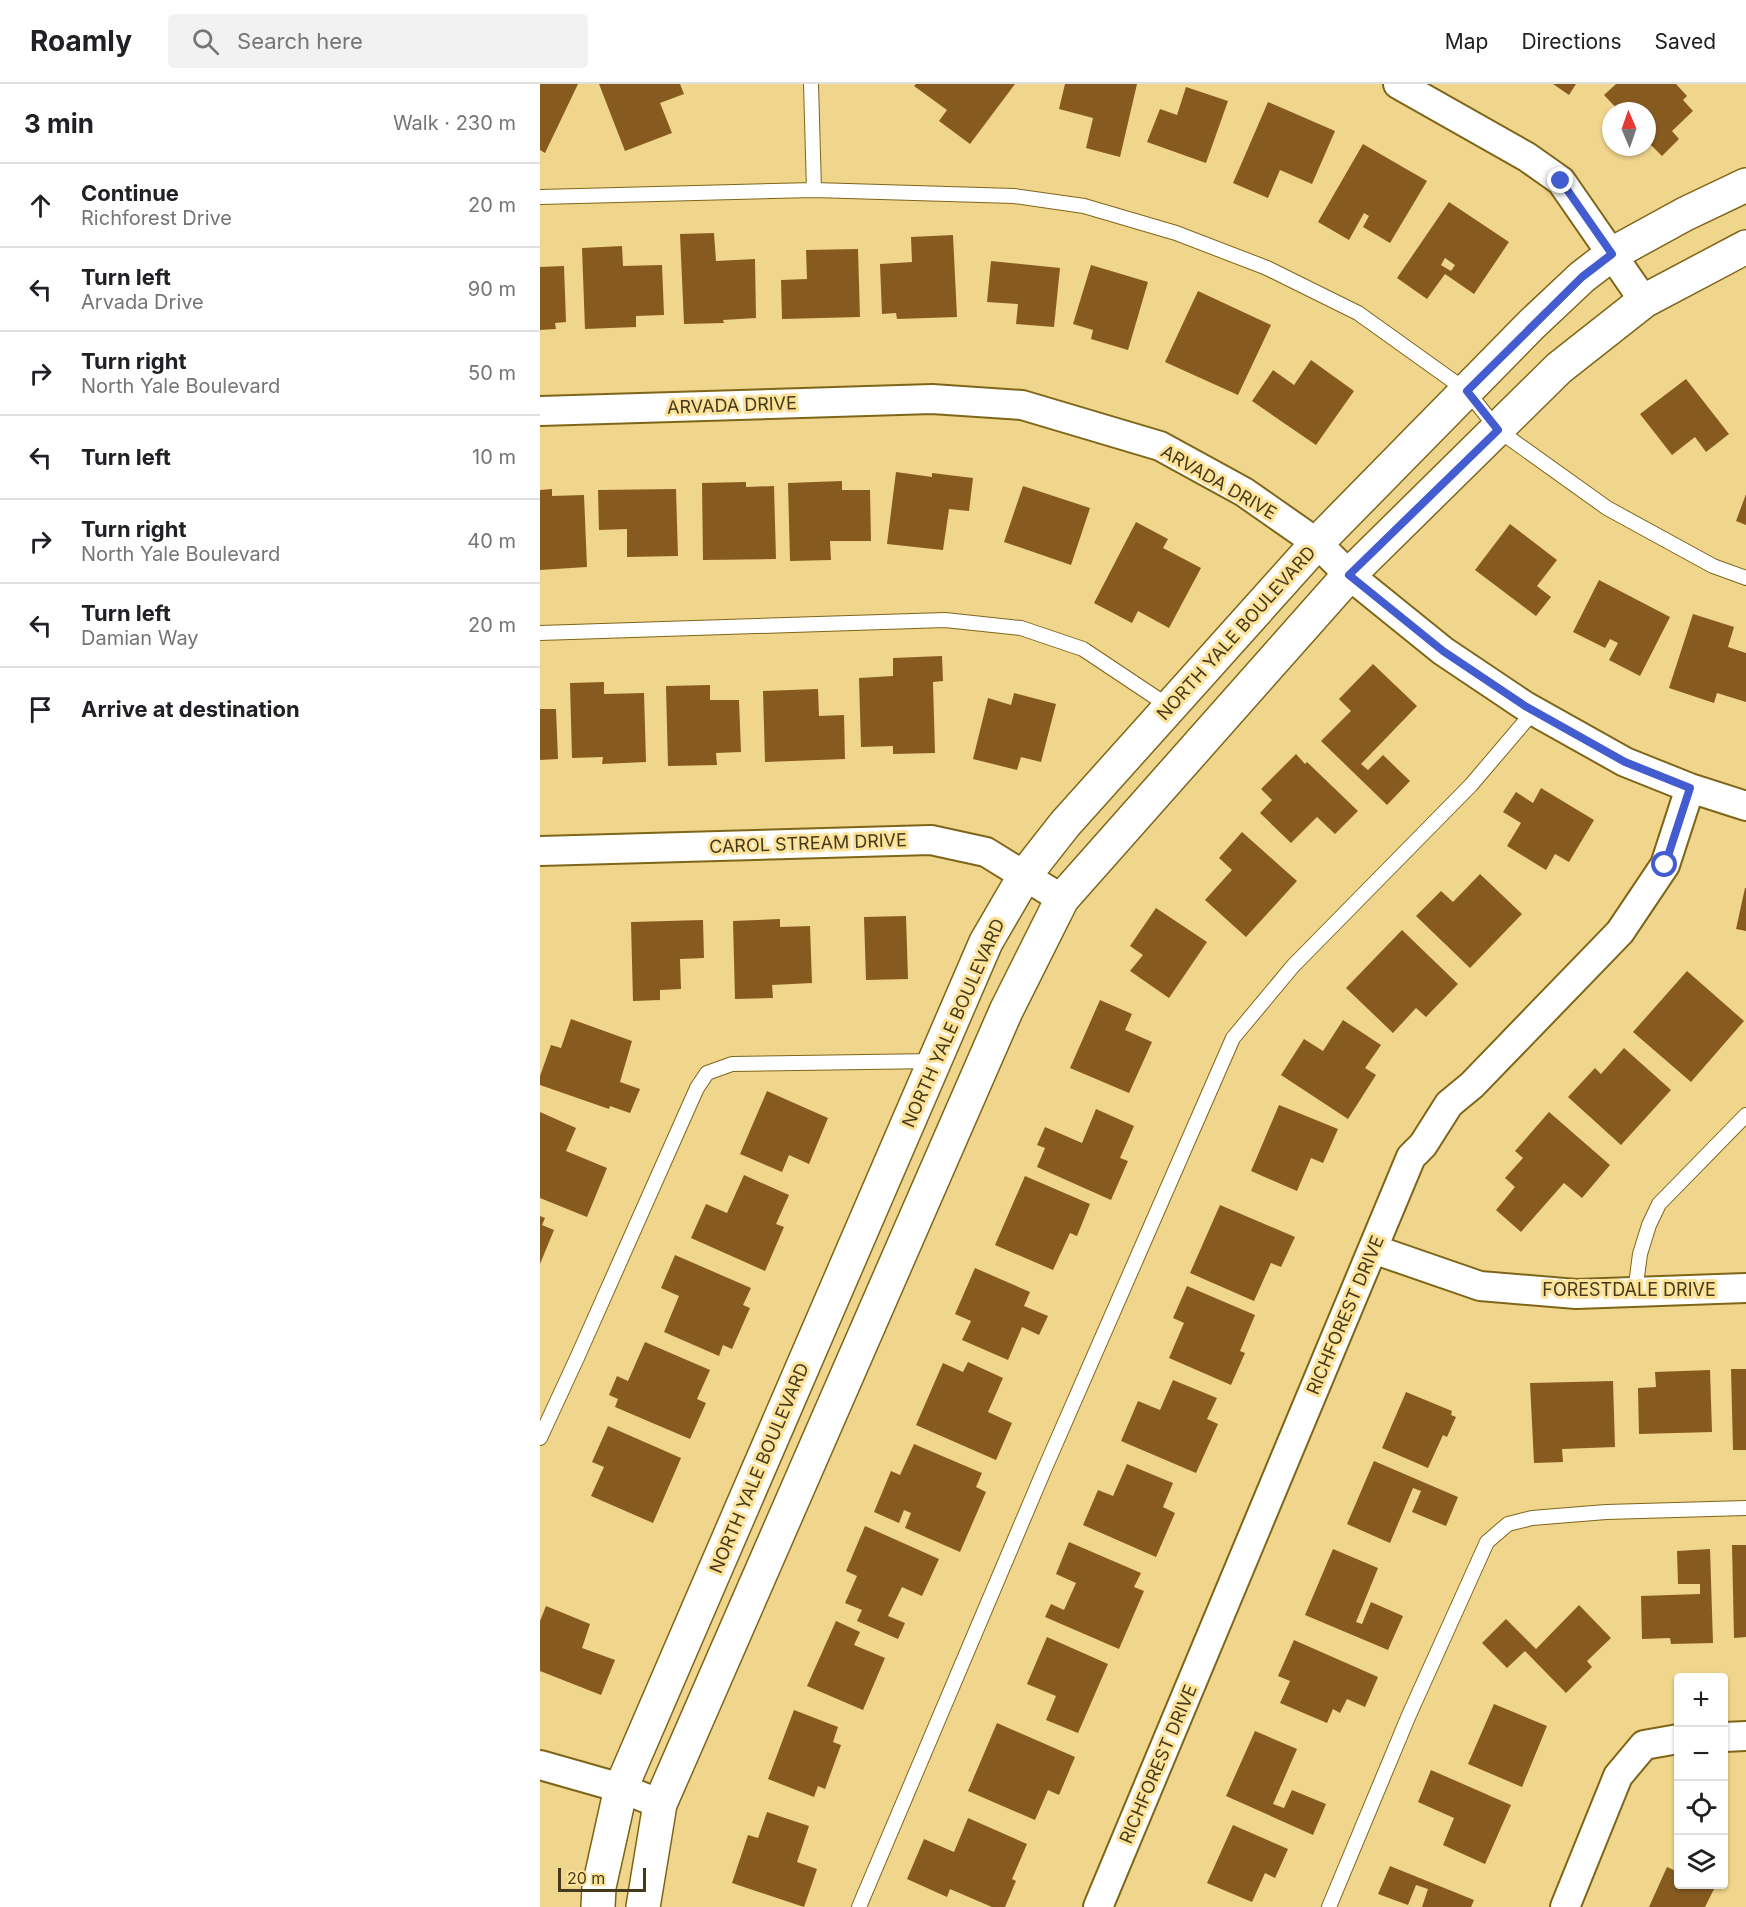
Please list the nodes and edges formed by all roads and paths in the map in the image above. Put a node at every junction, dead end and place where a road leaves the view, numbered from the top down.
1 (812, 84) edge
2 (1398, 84) edge
3 (1746, 185) edge
4 (814, 190) junction
5 (540, 198) edge
6 (1746, 247) edge
7 (1612, 254) junction
8 (1644, 301) junction
9 (1467, 391) junction
10 (540, 411) edge
11 (1498, 430) junction
12 (1317, 543) junction
13 (1349, 575) junction
14 (1746, 578) edge
15 (540, 633) edge
16 (1170, 707) junction
17 (1534, 711) junction
18 (1690, 788) junction
19 (1746, 806) edge
20 (540, 850) edge
21 (1025, 875) junction
22 (1062, 899) junction
23 (934, 1061) junction
24 (1746, 1115) edge
25 (1373, 1249) junction
26 (1746, 1288) edge
27 (1635, 1292) junction
28 (540, 1438) edge
29 (1746, 1508) edge
30 (1746, 1736) edge
31 (1728, 1737) edge
32 (1674, 1739) edge
33 (540, 1765) edge
34 (621, 1788) junction
35 (660, 1804) junction
36 (598, 1907) edge
37 (643, 1907) edge
38 (859, 1907) edge
39 (1098, 1907) edge
40 (1329, 1907) edge
41 (1565, 1907) edge

1 - 4 lane
2 - 7 street
3 - 7 street, NORTH YALE BOULEVARD
4 - 5 lane
4 - 9 lane
6 - 8 street
7 - 8 street
7 - 9 street, NORTH YALE BOULEVARD
8 - 11 street
9 - 11 lane
9 - 12 street, NORTH YALE BOULEVARD
10 - 12 street, ARVADA DRIVE
11 - 13 street
11 - 14 lane
12 - 13 street, ARVADA DRIVE
12 - 16 street, NORTH YALE BOULEVARD
13 - 17 street, ARVADA DRIVE
13 - 22 street
15 - 16 lane
16 - 21 street, NORTH YALE BOULEVARD
17 - 18 street, ARVADA DRIVE
17 - 38 lane
18 - 19 street, ARVADA DRIVE
18 - 25 street, RICHFOREST DRIVE
20 - 21 street, CAROL STREAM DRIVE
21 - 22 street, CAROL STREAM DRIVE
21 - 23 street, NORTH YALE BOULEVARD
22 - 35 street
23 - 28 lane
23 - 34 street, NORTH YALE BOULEVARD
24 - 27 lane
25 - 27 street, FORESTDALE DRIVE
25 - 39 street, RICHFOREST DRIVE
26 - 27 street, FORESTDALE DRIVE
29 - 40 lane
30 - 31 street
32 - 41 street
33 - 34 street
34 - 35 street
34 - 36 street, NORTH YALE BOULEVARD
35 - 37 street

